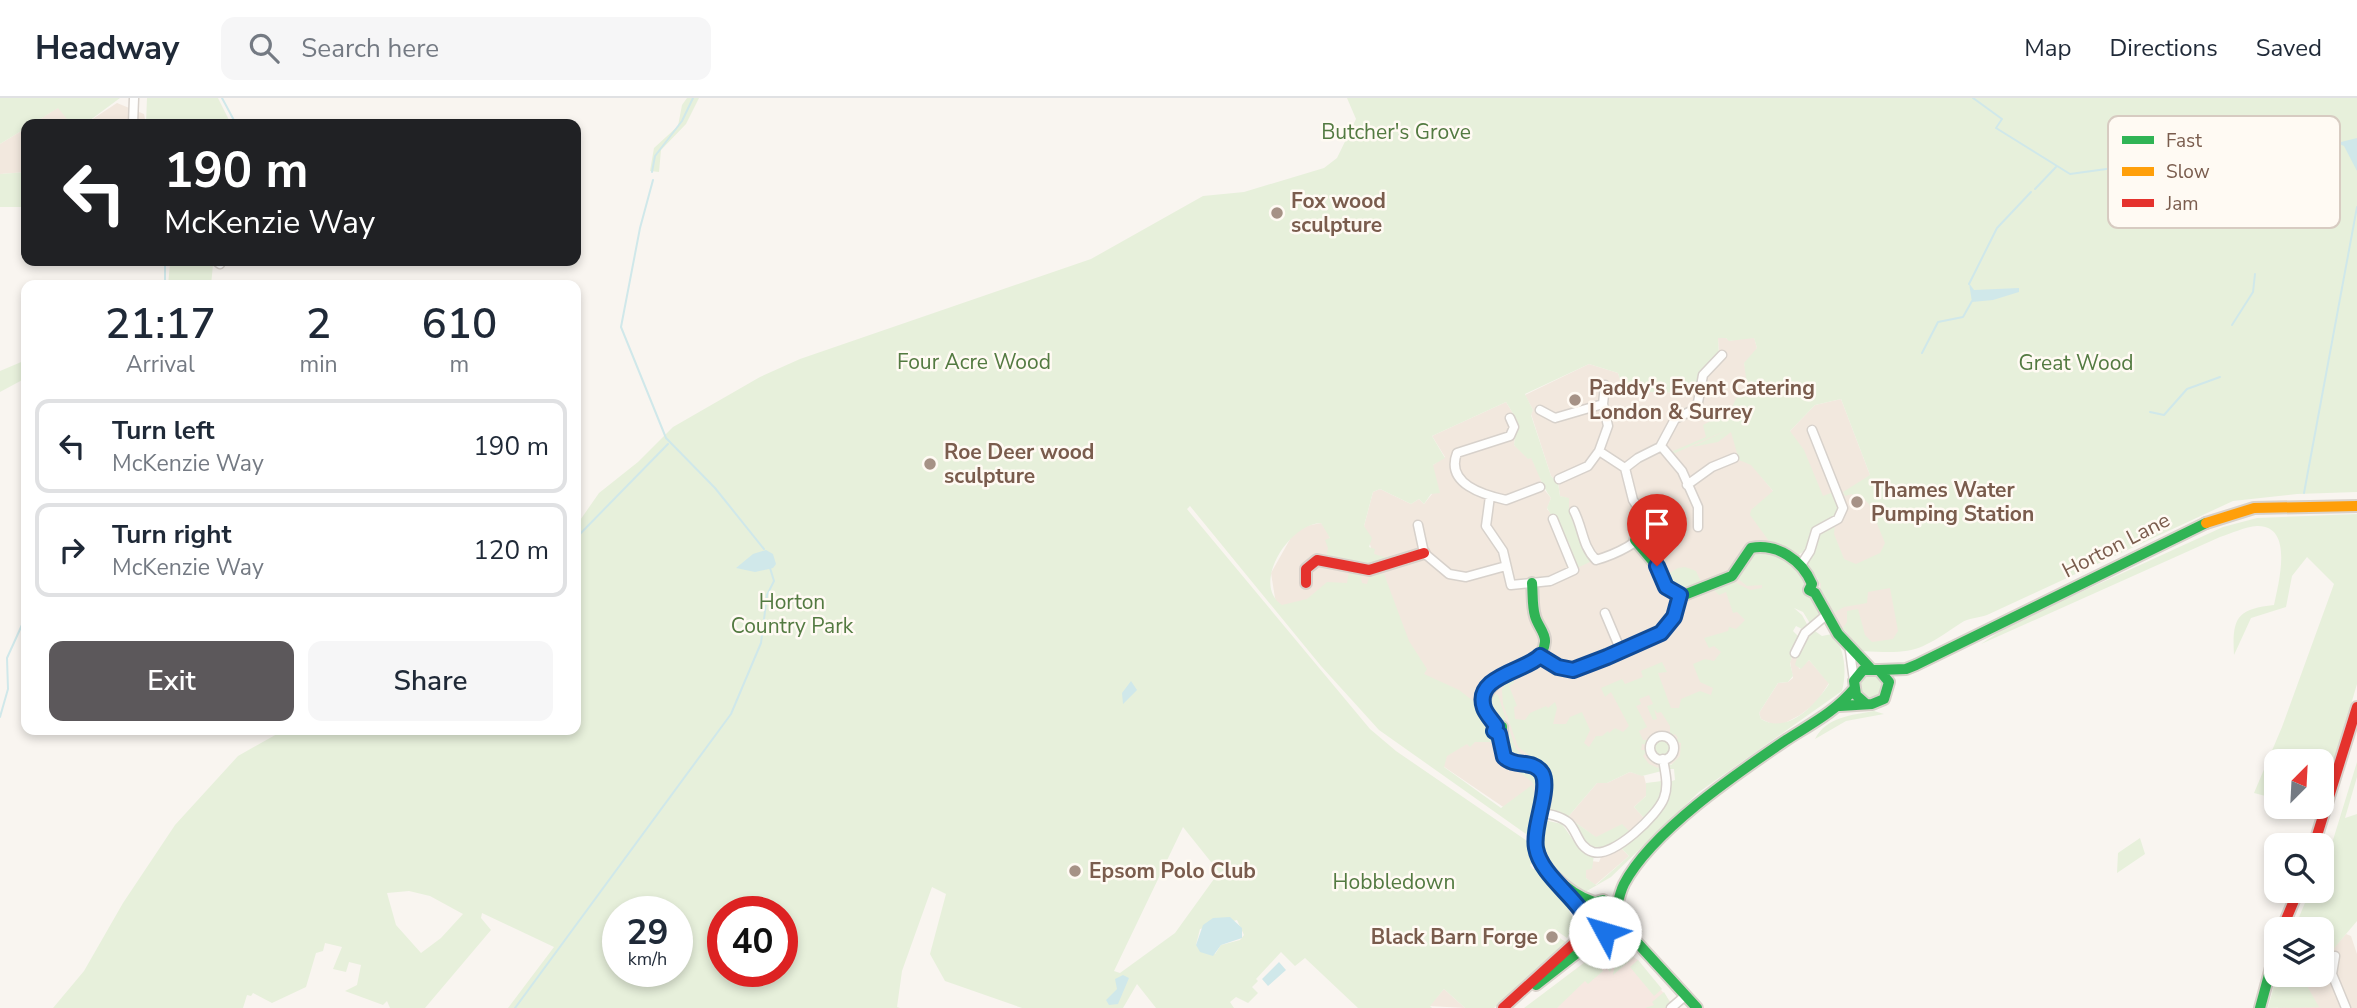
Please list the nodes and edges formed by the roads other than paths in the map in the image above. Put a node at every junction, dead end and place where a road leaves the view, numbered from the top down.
1 (134, 98) edge
2 (133, 119) edge
3 (1722, 355) dead end
4 (1605, 385) dead end
5 (1603, 404) junction
6 (1540, 410) dead end
7 (1510, 418) dead end
8 (1812, 430) dead end
9 (1467, 437) dead end
10 (1661, 446) junction
11 (1470, 448) junction
12 (1600, 451) junction
13 (1734, 458) dead end
14 (1625, 468) junction
15 (1559, 478) dead end
16 (1687, 485) junction
17 (1540, 487) dead end
18 (1490, 496) junction
19 (2357, 506) edge
20 (1574, 511) dead end
21 (1553, 519) dead end
22 (1419, 525) dead end
23 (1698, 527) dead end
24 (1635, 540) junction
25 (1424, 553) junction
26 (1801, 565) junction
27 (1506, 566) junction
28 (1306, 583) dead end
29 (1531, 583) junction
30 (1680, 595) junction
31 (1605, 613) dead end
32 (1825, 616) junction
33 (1621, 651) junction
34 (1850, 651) junction
35 (1796, 653) dead end
36 (1540, 656) junction
37 (1906, 668) junction
38 (1874, 669) junction
39 (1854, 685) junction
40 (1889, 686) junction
41 (1865, 703) junction
42 (1840, 706) junction
43 (2357, 707) edge
44 (1663, 760) dead end
45 (1538, 812) junction
46 (2318, 833) edge
47 (1629, 876) junction
48 (1560, 883) junction
49 (1596, 901) junction
50 (1616, 912) junction
51 (1585, 919) junction
52 (1606, 932) junction
53 (1640, 947) junction
54 (2335, 956) dead end
55 (2264, 987) edge
56 (1685, 996) junction
57 (1515, 997) junction
58 (2259, 1004) edge
59 (1503, 1008) edge
60 (1671, 1008) edge
61 (1694, 1008) edge
62 (2347, 1008) edge

1 - 2 street
3 - 10 street
4 - 5 street
5 - 6 street
5 - 12 street
7 - 11 street
8 - 26 street
9 - 11 street
10 - 14 street
10 - 16 street
11 - 18 street
12 - 14 street
12 - 15 street
13 - 16 street
14 - 24 street
16 - 23 street
17 - 18 street
18 - 27 street
19 - 37 street, Horton Lane
20 - 24 street
21 - 29 street
22 - 25 street
24 - 30 street
25 - 27 street
25 - 28 street
26 - 30 street
26 - 32 street
27 - 29 street
29 - 36 street
30 - 33 street
31 - 33 street
32 - 34 street
32 - 35 street
33 - 36 street
34 - 38 street
34 - 39 street
36 - 45 street
37 - 38 street, Horton Lane
37 - 40 street, Horton Lane
38 - 39 street
38 - 40 street
39 - 41 street
39 - 42 street
40 - 41 street
41 - 42 street
42 - 47 street
43 - 46 street
44 - 45 street
45 - 48 street
47 - 49 street
47 - 50 street
48 - 49 street
48 - 51 street
49 - 50 street
49 - 51 street
50 - 52 street
50 - 53 street
51 - 52 street
51 - 57 street
52 - 53 street
52 - 57 street
53 - 56 street
54 - 62 street
55 - 58 street
56 - 60 street
56 - 61 street
57 - 59 street

